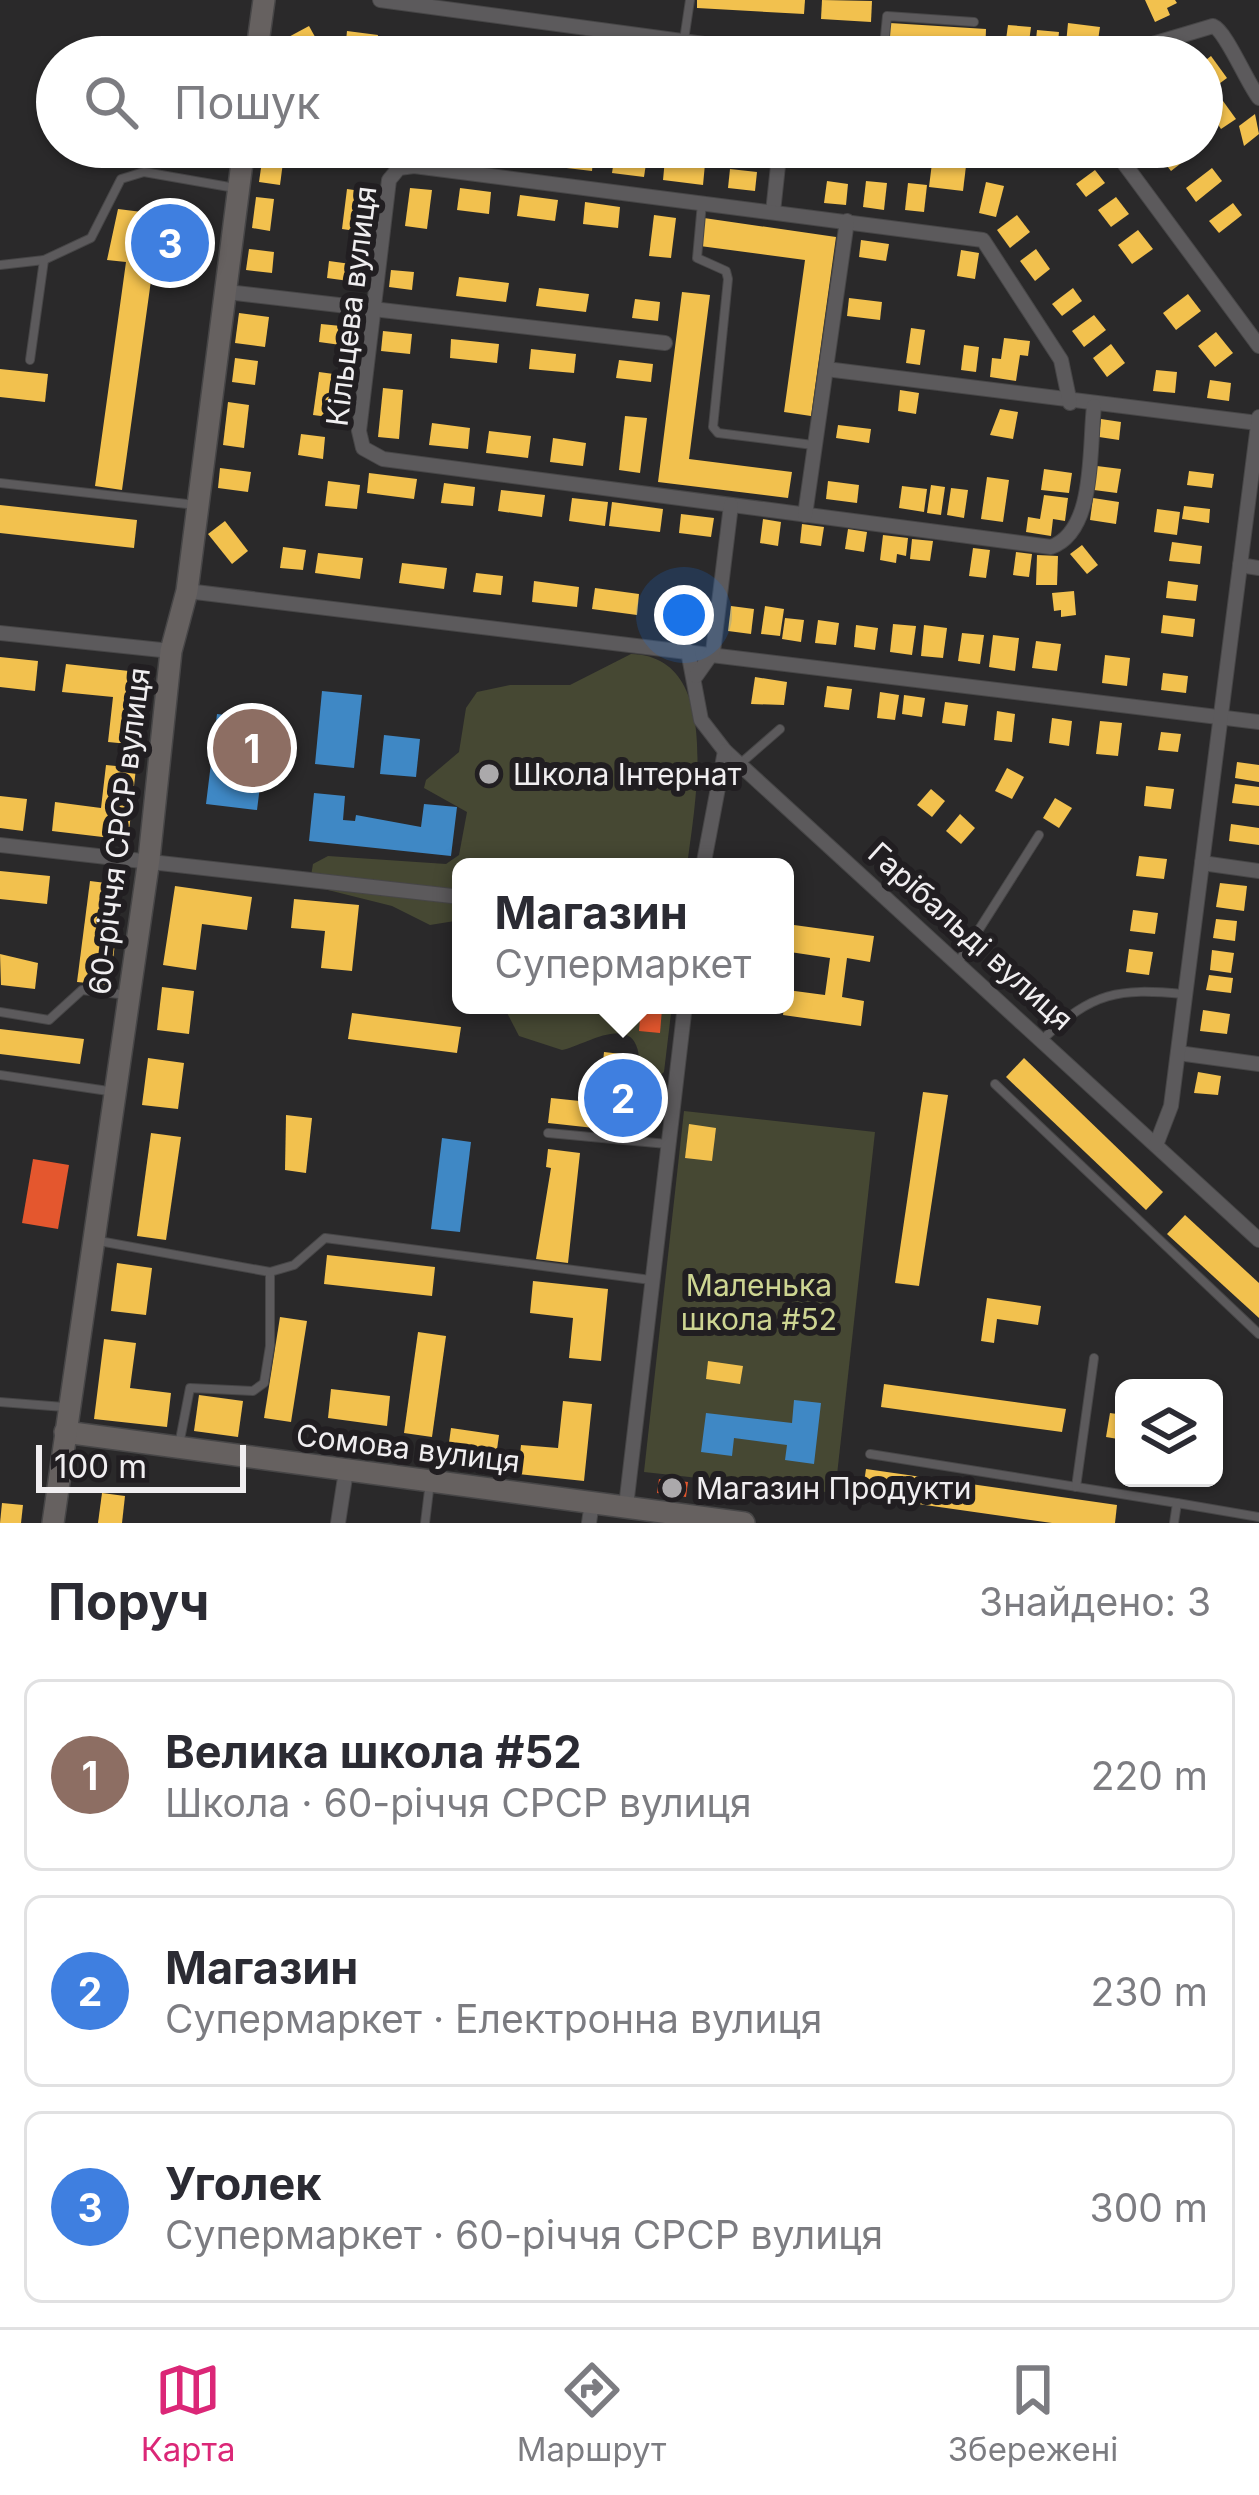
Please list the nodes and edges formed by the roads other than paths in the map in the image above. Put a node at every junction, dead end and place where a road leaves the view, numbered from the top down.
1 (264, 0) edge
2 (380, 0) edge
3 (690, 0) edge
4 (974, 22) dead end
5 (259, 36) edge
6 (647, 36) edge
7 (685, 36) edge
8 (885, 36) edge
9 (1170, 36) edge
10 (1259, 98) edge
11 (241, 168) edge
12 (777, 168) edge
13 (1128, 168) edge
14 (238, 188) junction
15 (702, 203) junction
16 (772, 212) junction
17 (847, 221) junction
18 (44, 260) junction
19 (0, 265) edge
20 (226, 292) junction
21 (374, 307) junction
22 (665, 343) dead end
23 (1259, 346) edge
24 (30, 360) dead end
25 (826, 369) junction
26 (1070, 403) junction
27 (1094, 406) junction
28 (1259, 420) edge
29 (815, 445) junction
30 (0, 483) edge
31 (197, 505) junction
32 (731, 505) junction
33 (805, 514) junction
34 (1240, 566) junction
35 (1259, 568) edge
36 (187, 591) junction
37 (0, 633) edge
38 (171, 651) junction
39 (688, 651) junction
40 (712, 652) junction
41 (696, 676) junction
42 (1221, 717) junction
43 (1259, 722) edge
44 (779, 729) dead end
45 (725, 751) junction
46 (741, 763) junction
47 (1039, 835) dead end
48 (0, 845) edge
49 (705, 858) edge
50 (149, 859) junction
51 (1202, 863) junction
52 (1259, 871) edge
53 (452, 896) edge
54 (959, 961) junction
55 (1185, 994) junction
56 (130, 995) junction
57 (0, 1012) edge
58 (684, 1014) edge
59 (1044, 1038) junction
60 (1178, 1052) junction
61 (1259, 1064) edge
62 (0, 1075) edge
63 (995, 1084) dead end
64 (116, 1092) junction
65 (548, 1133) dead end
66 (669, 1144) junction
67 (1156, 1145) junction
68 (92, 1239) junction
69 (1259, 1240) edge
70 (270, 1272) junction
71 (653, 1280) junction
72 (1259, 1334) edge
73 (1094, 1358) dead end
74 (0, 1402) edge
75 (69, 1407) junction
76 (65, 1432) junction
77 (178, 1448) junction
78 (870, 1454) dead end
79 (346, 1471) junction
80 (430, 1480) junction
81 (1076, 1487) junction
82 (1178, 1503) junction
83 (626, 1506) junction
84 (591, 1512) edge
85 (1259, 1517) edge
86 (53, 1523) edge
87 (338, 1523) edge
88 (425, 1523) edge
89 (744, 1523) edge
90 (1174, 1523) edge

1 - 5 street
2 - 6 street
3 - 7 lane
4 - 8 lane
9 - 10 street
11 - 14 street, 60-річчя СРСР вулиця
12 - 16 street
13 - 23 street
14 - 18 lane
14 - 20 street, 60-річчя СРСР вулиця
15 - 16 street, Кільцева вулиця
15 - 21 street, Кільцева вулиця
15 - 29 lane
16 - 17 street, Кільцева вулиця
17 - 25 street
17 - 26 street, Кільцева вулиця
18 - 19 lane
18 - 24 lane
20 - 21 street
20 - 31 street, 60-річчя СРСР вулиця
21 - 22 street
21 - 32 street, Кільцева вулиця
25 - 26 street
25 - 29 street
26 - 27 street
27 - 28 street
27 - 33 street, Кільцева вулиця
28 - 34 street
29 - 33 street
30 - 31 lane
31 - 36 street, 60-річчя СРСР вулиця
32 - 33 street, Кільцева вулиця
32 - 40 street
34 - 35 street
34 - 42 street
36 - 38 street, 60-річчя СРСР вулиця
36 - 39 street
37 - 38 street
38 - 50 street, 60-річчя СРСР вулиця
39 - 40 street
39 - 41 street, Гарібальді вулиця
40 - 41 street
40 - 42 street
41 - 45 street, Гарібальді вулиця
42 - 43 street
42 - 51 street
44 - 46 lane
45 - 46 street, Гарібальді вулиця
45 - 49 street
46 - 54 street, Гарібальді вулиця
47 - 54 lane
48 - 50 street
50 - 53 street
50 - 56 street, 60-річчя СРСР вулиця
51 - 52 street
51 - 55 street
54 - 59 street, Гарібальді вулиця
55 - 59 lane
55 - 60 street
56 - 57 lane
56 - 64 street, 60-річчя СРСР вулиця
58 - 66 street
59 - 67 street, Гарібальді вулиця
60 - 61 street
60 - 67 street
62 - 64 lane
63 - 72 lane
64 - 68 street, 60-річчя СРСР вулиця
65 - 66 lane
66 - 71 street
67 - 69 street, Гарібальді вулиця
68 - 70 lane
68 - 75 street, 60-річчя СРСР вулиця
70 - 71 lane
70 - 77 lane
71 - 83 street
73 - 81 lane
74 - 75 lane
75 - 76 street, 60-річчя СРСР вулиця
76 - 77 street, Сомова вулиця
76 - 86 street, 60-річчя СРСР вулиця
77 - 79 street, Сомова вулиця
78 - 81 lane
79 - 80 street, Сомова вулиця
79 - 87 street
80 - 84 street, Сомова вулиця
80 - 88 lane
81 - 82 lane
82 - 85 lane
82 - 90 lane
83 - 84 street, Сомова вулиця
83 - 89 street, Сомова вулиця

